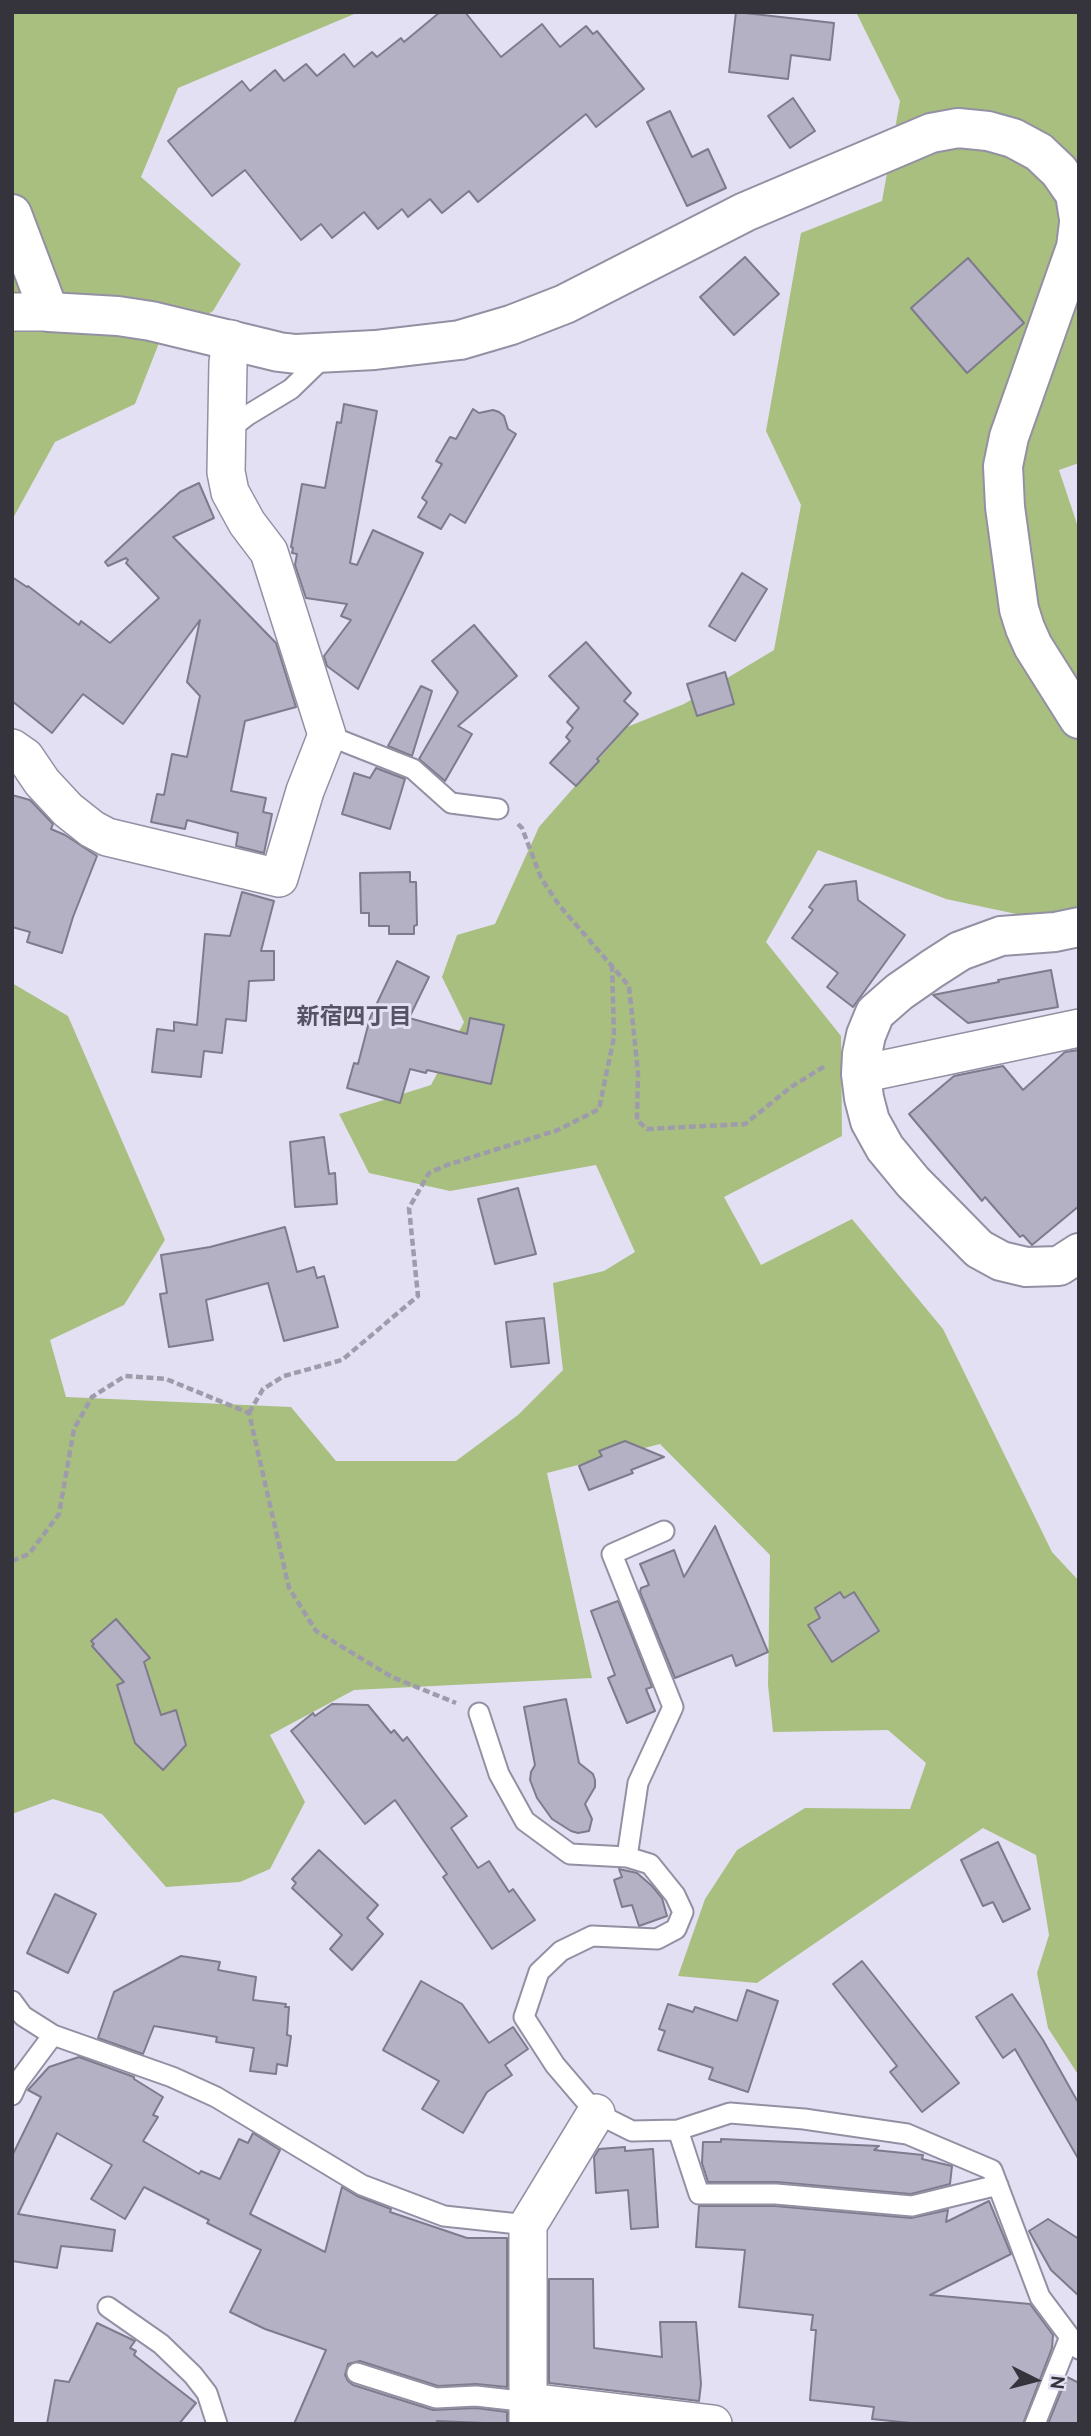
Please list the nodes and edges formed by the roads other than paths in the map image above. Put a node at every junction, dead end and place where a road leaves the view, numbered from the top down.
1 (12, 214) edge
2 (1079, 221) edge
3 (31, 312) edge
4 (231, 339) junction
5 (328, 353) junction
6 (226, 432) junction
7 (1079, 719) edge
8 (327, 735) junction
9 (12, 748) edge
10 (498, 808) road end
11 (1079, 927) edge
12 (1079, 1028) edge
13 (861, 1064) junction
14 (1079, 1253) edge
15 (664, 1531) dead end
16 (479, 1713) road end
17 (627, 1857) junction
18 (12, 2001) edge
19 (52, 2035) junction
20 (12, 2095) edge
21 (596, 2113) junction
22 (678, 2130) junction
23 (998, 2185) junction
24 (528, 2225) junction
25 (108, 2306) dead end
26 (1074, 2344) edge
27 (357, 2373) dead end
28 (529, 2413) edge
29 (217, 2424) edge
30 (713, 2424) edge
31 (1035, 2424) edge

1 - 3 street
2 - 5 street
2 - 7 street
3 - 4 street
4 - 5 street
4 - 6 street
5 - 6 lane
6 - 8 street
8 - 9 street
8 - 10 lane
11 - 13 street
12 - 13 street
13 - 14 street
15 - 17 lane
16 - 17 lane
17 - 21 lane
18 - 19 lane
19 - 20 lane
19 - 24 lane
21 - 22 lane
21 - 24 street
22 - 23 lane
22 - 23 lane
23 - 26 lane
24 - 28 street
25 - 29 lane
26 - 31 lane
27 - 28 lane
28 - 30 street

